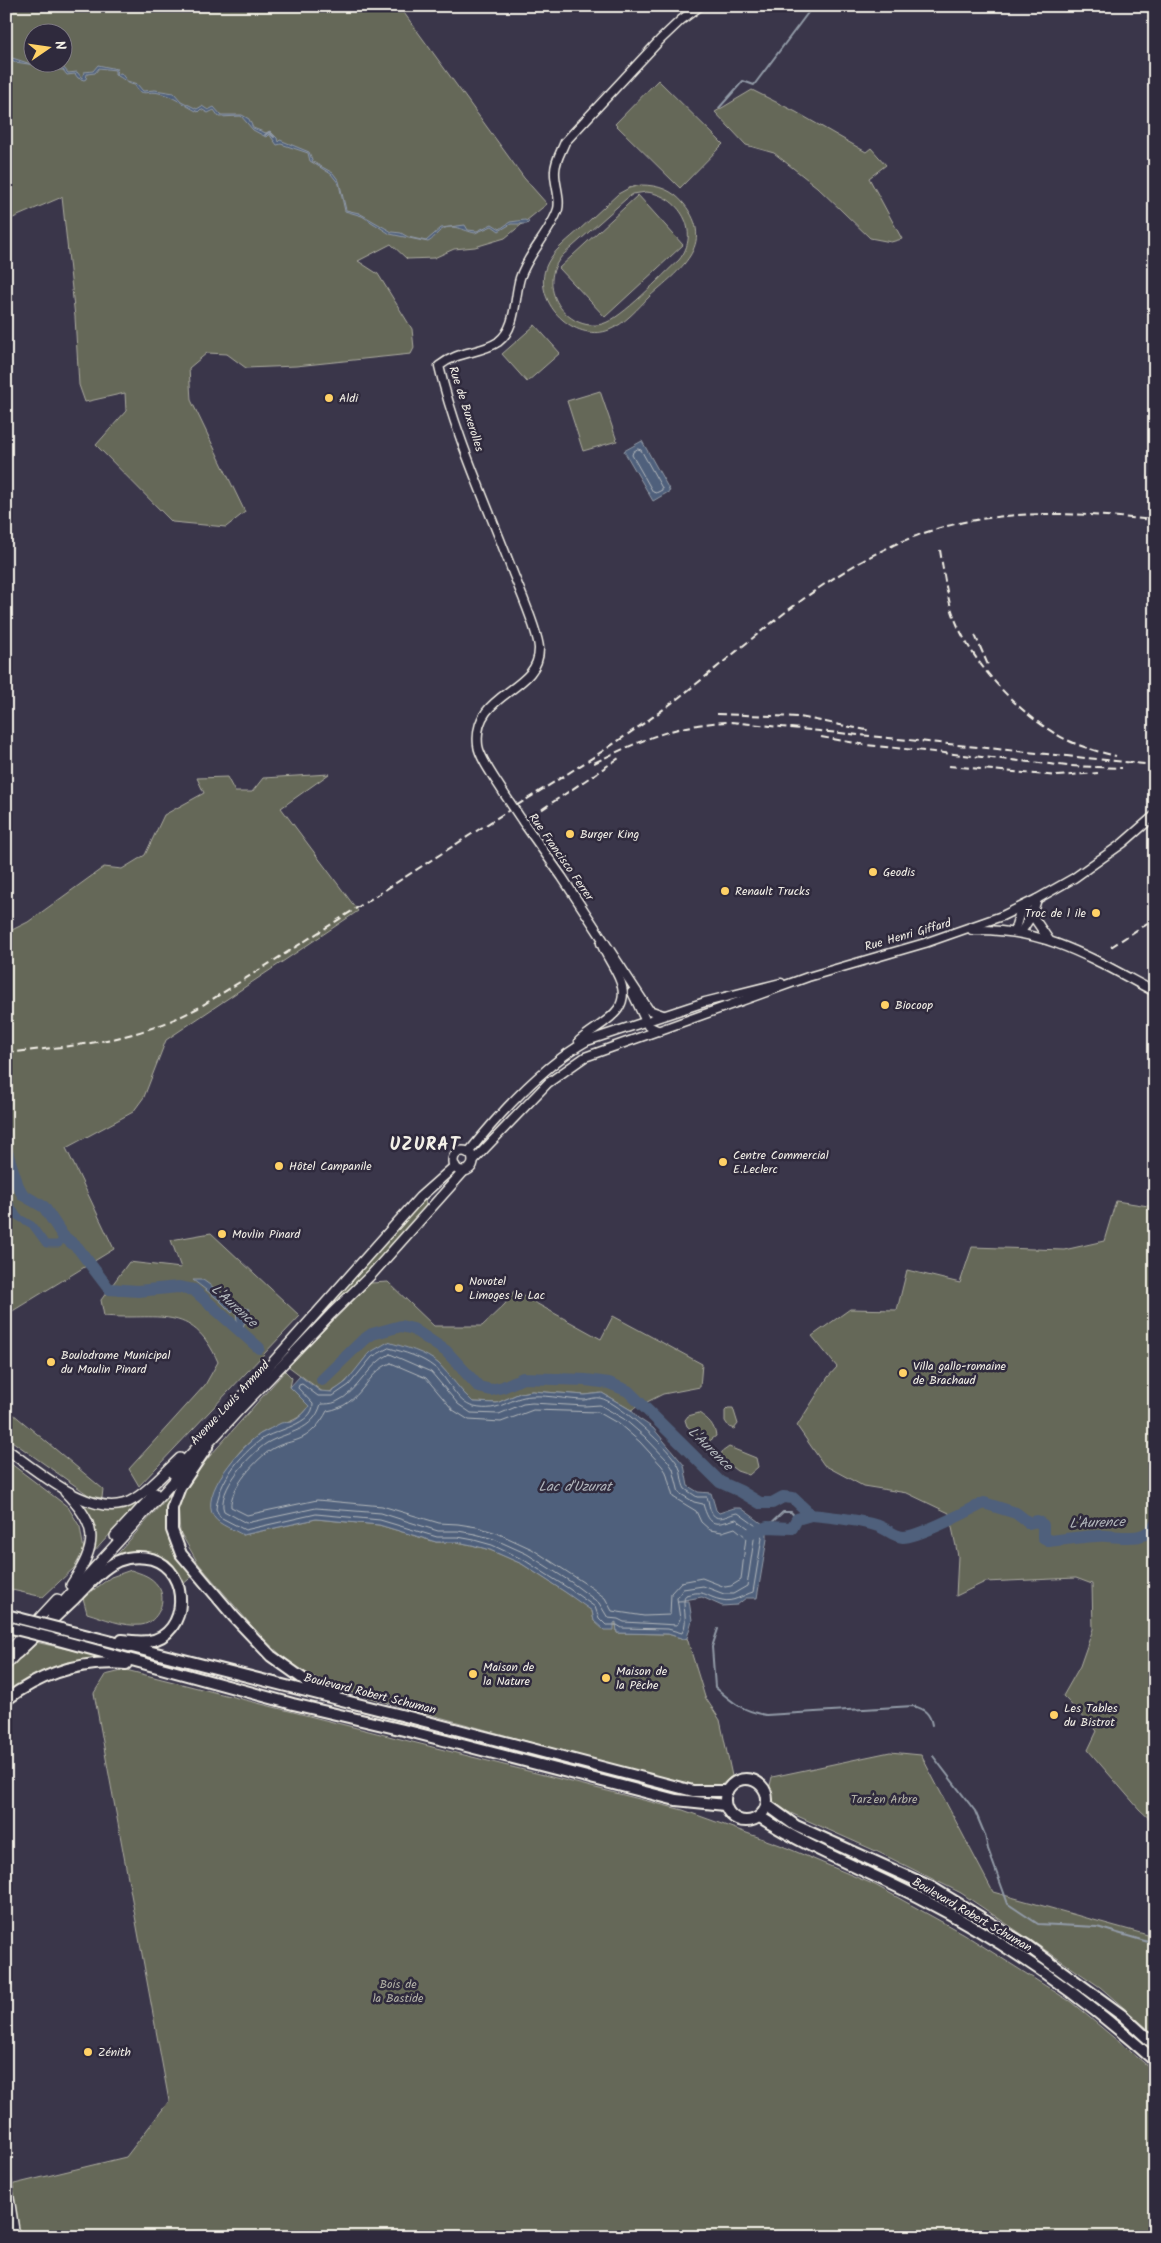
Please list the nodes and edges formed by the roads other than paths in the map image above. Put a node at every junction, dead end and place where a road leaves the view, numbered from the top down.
1 (700, 6) edge
2 (478, 746) joint
3 (1155, 815) edge
4 (1035, 900) junction
5 (1032, 915) junction
6 (595, 927) junction
7 (965, 930) junction
8 (1017, 932) junction
9 (1049, 940) junction
10 (808, 977) junction
11 (628, 980) junction
12 (1155, 992) edge
13 (678, 1011) junction
14 (667, 1014) junction
15 (645, 1021) junction
16 (661, 1031) junction
17 (571, 1050) junction
18 (471, 1157) junction
19 (455, 1166) junction
20 (464, 1171) junction
21 (218, 1422) junction
22 (207, 1447) junction
23 (6, 1448) edge
24 (54, 1482) junction
25 (71, 1585) junction
26 (6, 1614) edge
27 (9, 1627) edge
28 (65, 1631) junction
29 (17, 1653) junction
30 (6, 1654) edge
31 (6, 1665) edge
32 (178, 1674) junction
33 (6, 1700) edge
34 (409, 1717) junction
35 (727, 1791) junction
36 (725, 1805) junction
37 (767, 1805) junction
38 (760, 1817) junction
39 (1155, 2045) edge
40 (1155, 2061) edge
41 (6, 2178) edge
42 (6, 2211) edge
43 (9, 2237) edge
44 (15, 2237) edge

1 - 2 street, Rue de Buxerolles
2 - 6 street, Rue Francisco Ferrer, bridge
3 - 4 street
4 - 5 street
4 - 7 street, Rue Henri Giffard
4 - 8 street
5 - 8 street
5 - 9 street
6 - 11 street, Rue Francisco Ferrer
6 - 17 street
7 - 8 street
7 - 10 street, Rue Henri Giffard
8 - 9 street
9 - 12 street
10 - 13 street, Rue Henri Giffard
10 - 16 street, Rue Henri Giffard
11 - 14 street
11 - 15 street
13 - 14 street, Rue Henri Giffard
13 - 16 street, Rue Henri Giffard
14 - 15 street, Rue Henri Giffard
15 - 16 street
15 - 17 street
16 - 18 street, Rue Henri Giffard
17 - 18 street
18 - 19 main road
18 - 20 main road
19 - 20 main road
19 - 21 main road, Avenue Louis Armand
20 - 22 main road, Avenue Louis Armand
21 - 24 main road
21 - 25 main road, Avenue Louis Armand
22 - 29 main road, Avenue Louis Armand
22 - 34 main road
23 - 24 main road
24 - 25 main road
25 - 30 main road
26 - 28 main road, Boulevard Robert Schuman, bridge
27 - 32 main road, bridge
28 - 29 main road
28 - 34 main road, Boulevard Robert Schuman
29 - 31 main road, Avenue Louis Armand
32 - 33 main road
32 - 36 main road
34 - 35 main road, Boulevard Robert Schuman
35 - 36 main road
35 - 37 main road
36 - 38 main road
37 - 38 main road
37 - 39 main road, Boulevard Robert Schuman
38 - 40 main road, Boulevard Robert Schuman
41 - 44 main road
42 - 43 main road

